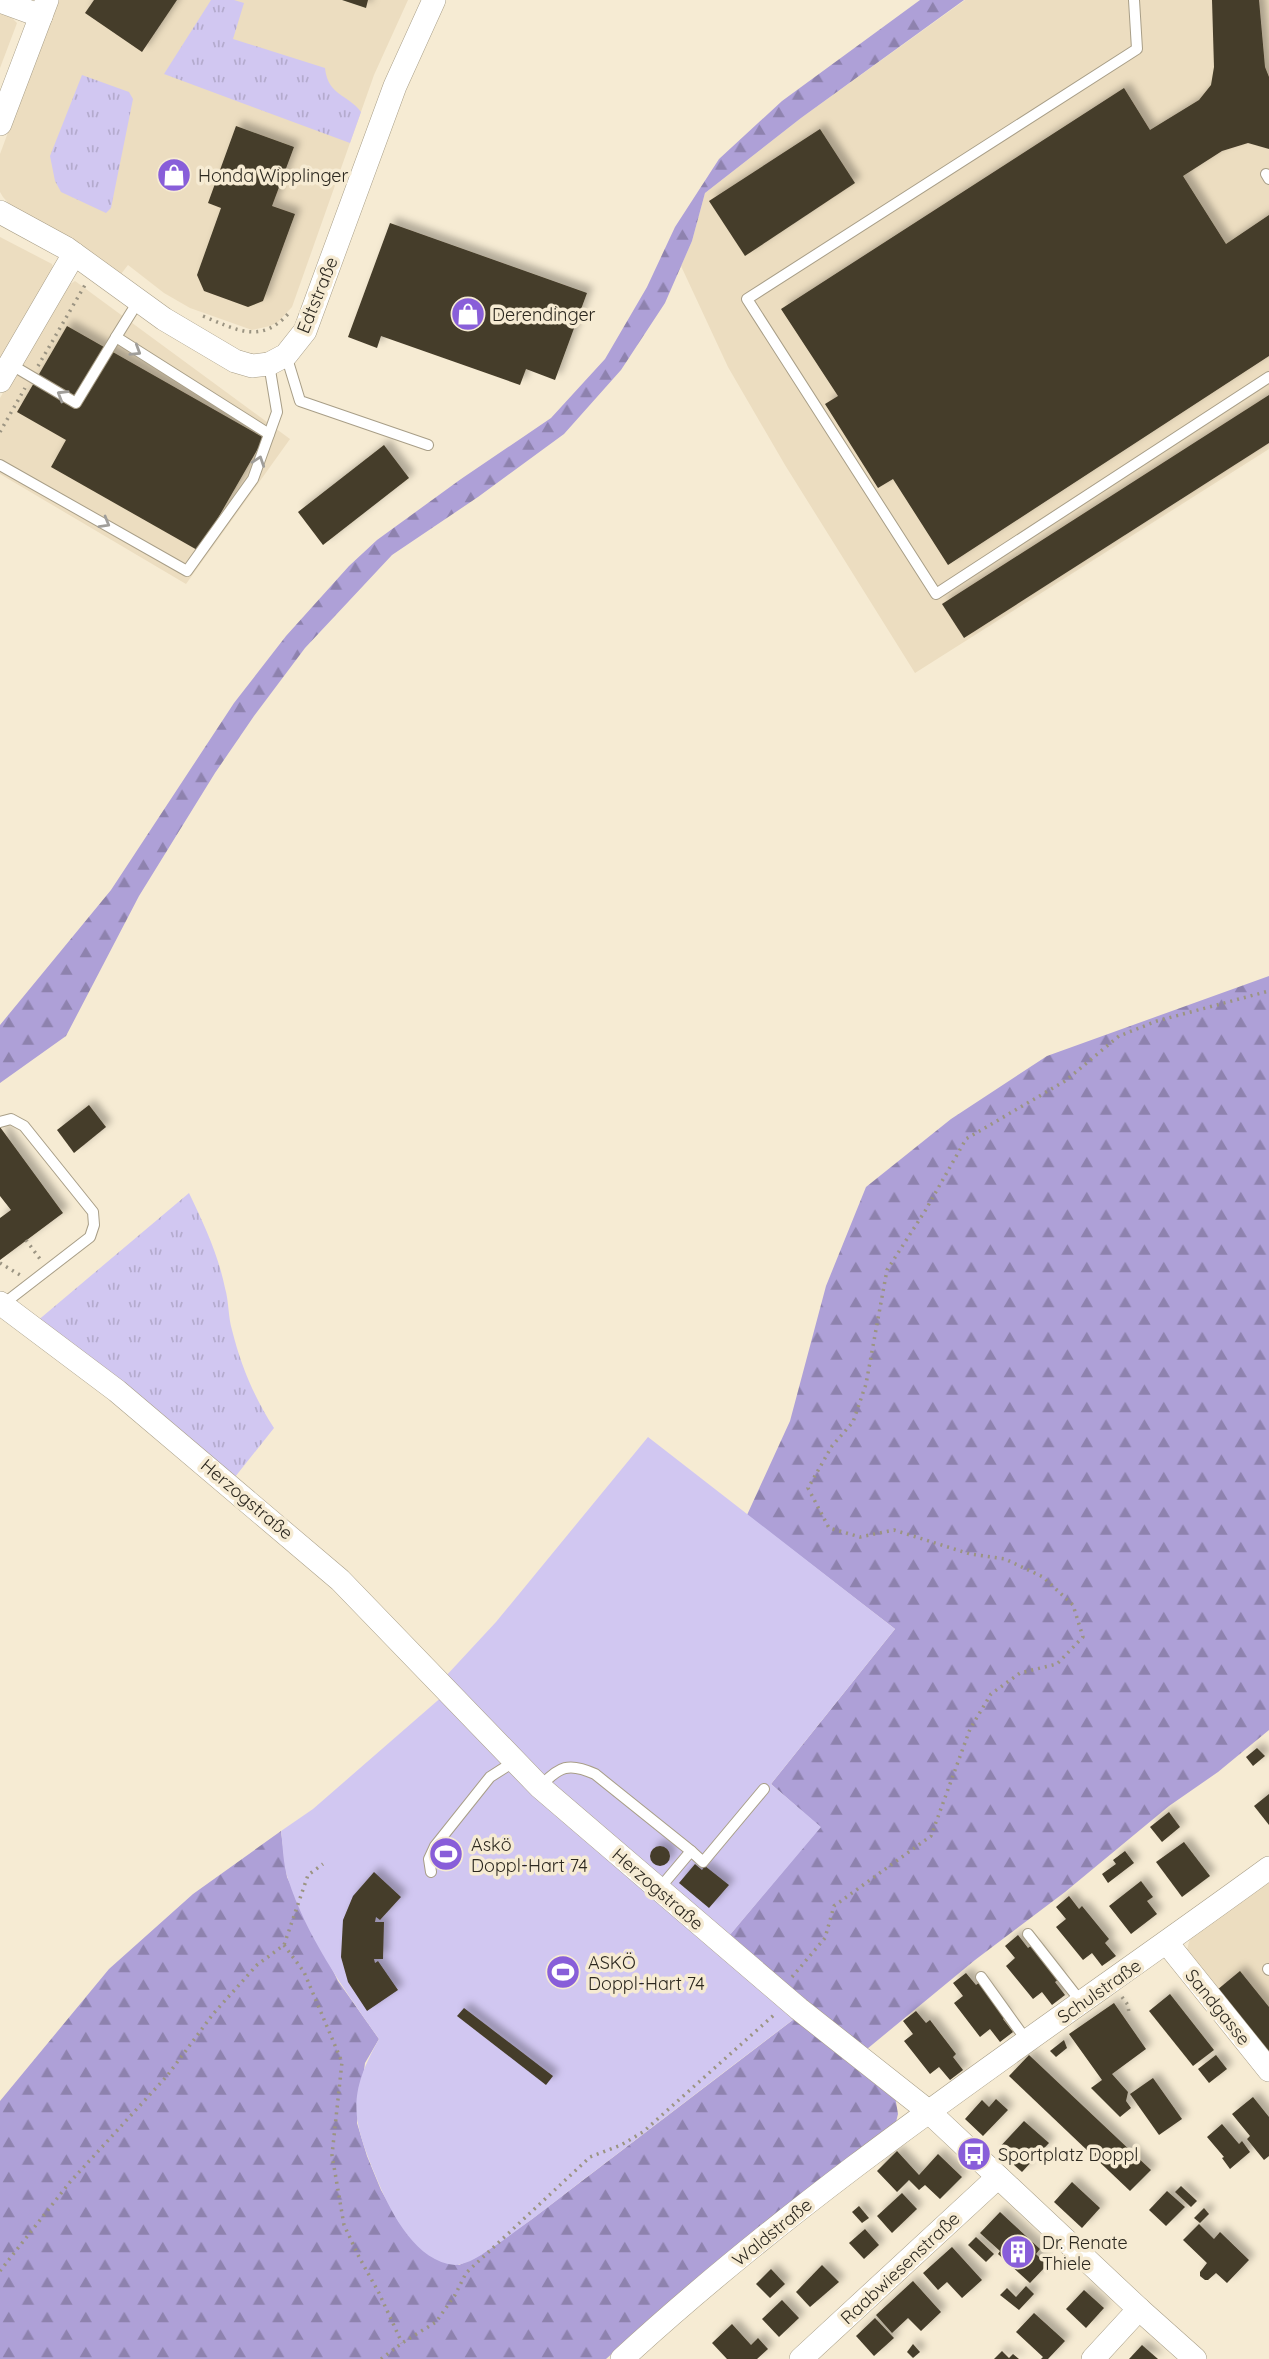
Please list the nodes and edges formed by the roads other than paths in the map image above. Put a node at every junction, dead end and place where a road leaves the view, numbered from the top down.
1 (434, 0) edge
2 (1134, 0) edge
3 (0, 1) edge
4 (44, 8) edge
5 (0, 124) edge
6 (0, 212) edge
7 (74, 254) junction
8 (138, 300) junction
9 (116, 337) junction
10 (277, 360) junction
11 (5, 372) edge
12 (1269, 377) edge
13 (269, 434) junction
14 (428, 445) dead end
15 (0, 465) edge
16 (0, 1122) edge
17 (1, 1304) edge
18 (515, 1761) junction
19 (540, 1787) junction
20 (765, 1789) dead end
21 (691, 1851) junction
22 (1269, 1868) edge
23 (431, 1872) dead end
24 (659, 1889) junction
25 (1028, 1934) dead end
26 (1167, 1943) junction
27 (981, 1977) dead end
28 (1082, 2003) junction
29 (1027, 2041) junction
30 (1269, 2070) edge
31 (928, 2111) junction
32 (998, 2177) junction
33 (1139, 2309) junction
34 (622, 2359) edge
35 (801, 2359) edge
36 (1093, 2359) edge
37 (1195, 2359) edge

1 - 10 street, Edtstraße
2 - 12 lane
3 - 4 street
4 - 5 street
6 - 7 street
7 - 8 street
7 - 11 street
8 - 9 lane
8 - 10 street
9 -> 11 lane
9 -> 13 lane
10 - 13 lane
10 - 14 lane
15 -> 13 lane
16 - 17 lane
17 - 18 street, Herzogstraße
18 - 19 street, Herzogstraße
18 - 23 lane
19 - 21 lane
19 - 24 street, Herzogstraße
20 - 21 lane
21 - 24 lane
22 - 26 street, Schulstraße
24 - 31 street, Herzogstraße
25 - 28 lane
26 - 28 street, Schulstraße
26 - 30 street, Sandgasse
27 - 29 lane
28 - 29 street, Schulstraße
29 - 31 street, Schulstraße
31 - 32 street, Herzogstraße
31 - 34 street, Waldstraße
32 - 33 street, Herzogstraße
32 - 35 street, Raabwiesenstraße
33 - 36 street
33 - 37 street, Herzogstraße

